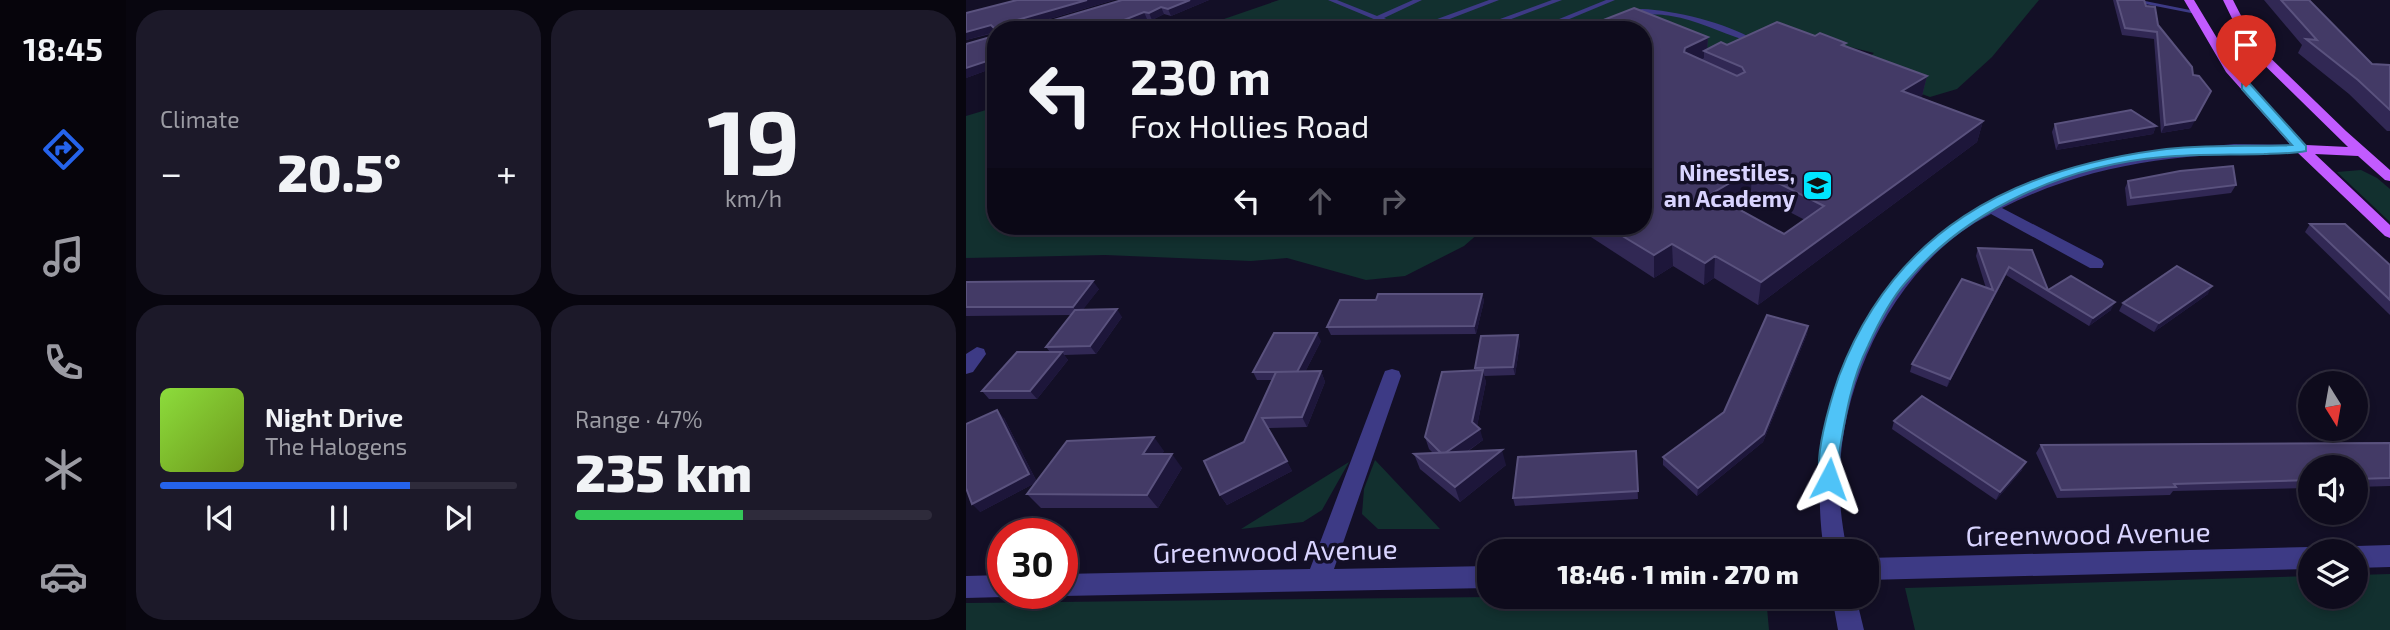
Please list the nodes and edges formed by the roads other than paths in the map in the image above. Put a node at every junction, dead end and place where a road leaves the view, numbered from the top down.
1 (1331, 0) edge
2 (1419, 0) edge
3 (1496, 0) edge
4 (1559, 0) edge
5 (1612, 0) edge
6 (2128, 0) edge
7 (2228, 0) edge
8 (2192, 6) edge
9 (1621, 14) edge
10 (1378, 19) junction
11 (1383, 21) edge
12 (1438, 21) edge
13 (1500, 21) edge
14 (1559, 21) edge
15 (1759, 35) edge
16 (1750, 40) junction
17 (1738, 46) edge
18 (2302, 149) junction
19 (2362, 152) junction
20 (2390, 177) edge
21 (1989, 206) junction
22 (2390, 233) edge
23 (2096, 264) dead end
24 (1392, 376) dead end
25 (1833, 539) edge
26 (2390, 556) edge
27 (2368, 557) edge
28 (2298, 558) edge
29 (1879, 569) edge
30 (1477, 577) edge
31 (1318, 580) junction
32 (1078, 585) edge
33 (987, 586) edge
34 (966, 587) edge
35 (1847, 609) edge
36 (1851, 630) edge

1 - 10 lane
2 - 10 lane
3 - 12 lane
4 - 13 lane
5 - 14 lane
6 - 8 lane
7 - 19 main road
8 - 18 main road
9 - 16 lane
10 - 11 lane
15 - 16 lane
16 - 17 lane
18 - 19 main road
18 - 21 street
18 - 22 main road
19 - 20 main road
21 - 23 street
21 - 25 street
24 - 31 street
26 - 27 street
28 - 29 street, Greenwood Avenue
30 - 31 street, Greenwood Avenue
31 - 32 street, Greenwood Avenue
33 - 34 street
35 - 36 street

